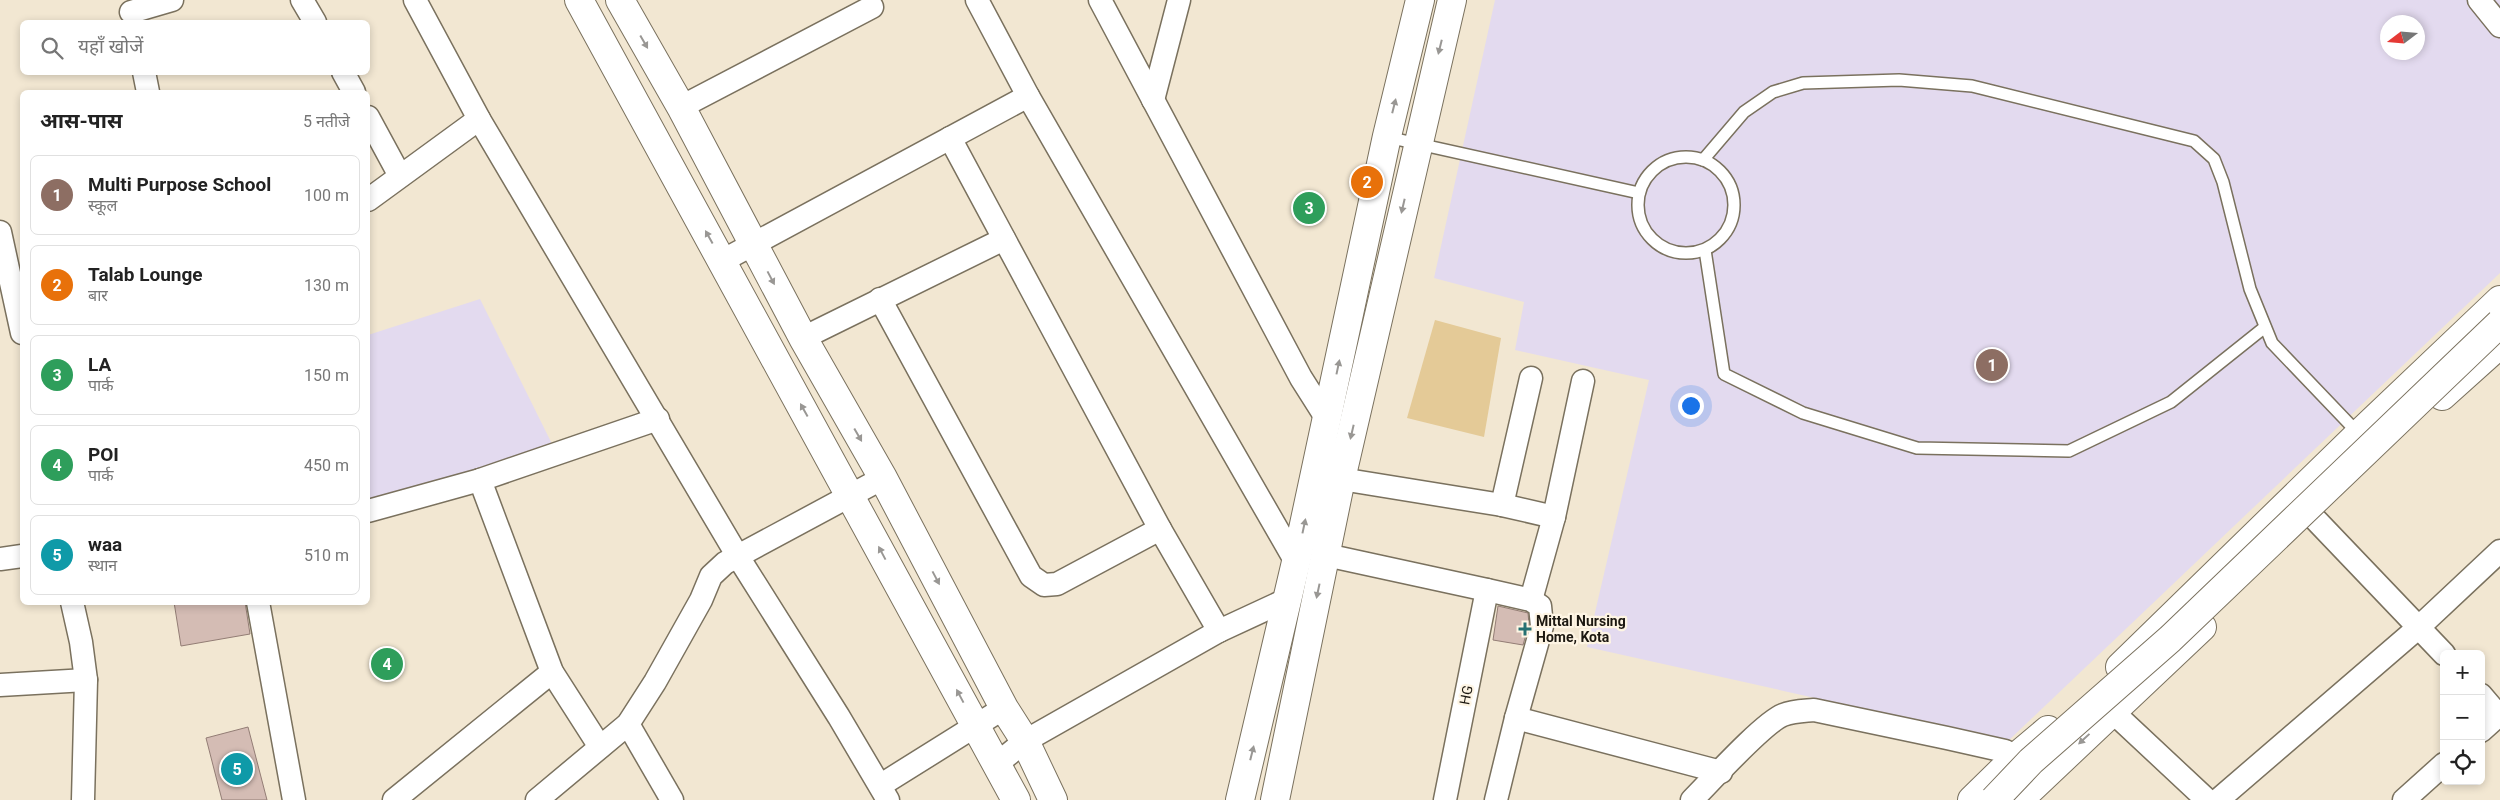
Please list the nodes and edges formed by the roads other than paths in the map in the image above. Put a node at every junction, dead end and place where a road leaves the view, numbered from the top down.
1 (172, 0) edge
2 (302, 0) edge
3 (415, 0) edge
4 (579, 0) edge
5 (620, 0) edge
6 (977, 0) edge
7 (1100, 0) edge
8 (1179, 0) edge
9 (1420, 0) edge
10 (1452, 0) edge
11 (2479, 0) edge
12 (872, 7) dead end
13 (131, 11) edge
14 (314, 20) edge
15 (2500, 26) edge
16 (145, 75) edge
17 (345, 75) edge
18 (148, 90) edge
19 (353, 90) edge
20 (1028, 96) junction
21 (1153, 100) junction
22 (681, 107) junction
23 (479, 119) junction
24 (370, 121) edge
25 (1387, 136) junction
26 (950, 138) junction
27 (1417, 143) junction
28 (1703, 160) junction
29 (400, 176) junction
30 (1639, 193) junction
31 (370, 198) edge
32 (0, 232) edge
33 (1004, 239) junction
34 (753, 244) junction
35 (1705, 250) junction
36 (722, 261) junction
37 (880, 299) junction
38 (2500, 300) edge
39 (20, 316) edge
40 (2500, 323) edge
41 (2265, 327) junction
42 (803, 338) junction
43 (2500, 344) edge
44 (1531, 378) dead end
45 (1583, 381) dead end
46 (658, 419) junction
47 (1327, 419) junction
48 (2359, 434) junction
49 (883, 478) junction
50 (1341, 479) junction
51 (480, 480) junction
52 (851, 494) junction
53 (1502, 505) junction
54 (370, 510) edge
55 (1554, 517) junction
56 (2314, 518) junction
57 (1160, 529) junction
58 (2500, 551) edge
59 (737, 555) junction
60 (1326, 555) junction
61 (20, 556) edge
62 (0, 559) edge
63 (1296, 562) junction
64 (1487, 590) junction
65 (1288, 599) junction
66 (1531, 600) junction
67 (73, 605) edge
68 (259, 605) edge
69 (2419, 627) junction
70 (1219, 631) junction
71 (2440, 650) edge
72 (552, 672) junction
73 (86, 680) junction
74 (0, 685) edge
75 (2092, 694) junction
76 (2485, 699) edge
77 (1004, 708) junction
78 (2114, 712) junction
79 (2500, 716) edge
80 (1516, 718) junction
81 (628, 724) junction
82 (976, 725) junction
83 (2485, 728) edge
84 (1025, 741) junction
85 (600, 747) junction
86 (2016, 757) junction
87 (998, 763) junction
88 (2440, 768) edge
89 (1721, 772) junction
90 (884, 792) edge
91 (83, 800) edge
92 (294, 800) edge
93 (394, 800) edge
94 (537, 800) edge
95 (672, 800) edge
96 (1016, 800) edge
97 (1053, 800) edge
98 (1240, 800) edge
99 (1275, 800) edge
100 (1445, 800) edge
101 (1496, 800) edge
102 (1692, 800) edge
103 (1972, 800) edge
104 (1994, 800) edge
105 (2019, 800) edge
106 (2207, 800) edge
107 (2218, 800) edge
108 (2404, 800) edge

1 - 13 street
2 - 14 street
3 - 23 street
36 -> 4 street
5 -> 22 street
6 - 20 street
7 - 21 street
8 - 21 street
25 -> 9 street
10 -> 27 street
11 - 15 street
12 - 22 street
16 - 18 street
17 - 19 street
20 - 26 street
20 - 63 street
21 - 47 street
22 - 34 street
23 - 29 street
23 - 46 street
24 - 29 street
25 - 27 lane
47 -> 25 street
26 - 33 street
26 - 34 street
27 - 30 lane
27 -> 50 street
28 - 30 lane
28 - 35 lane
28 - 41 lane
29 - 31 street
30 - 35 lane
32 - 39 street
33 - 37 street
33 - 57 street
34 - 36 street
34 -> 42 street
35 - 41 lane
52 -> 36 street
37 - 42 street
37 - 57 street
38 - 48 street
40 - 104 street, bridge
41 - 48 lane
42 -> 49 street
43 - 56 street
44 - 53 street
45 - 55 street
46 - 51 street
46 - 59 street
63 -> 47 street
48 - 75 street
49 - 52 street
49 -> 77 street
50 - 53 street
50 - 60 street
51 - 54 street
51 - 72 street
52 - 59 street
82 -> 52 street
53 - 55 street
55 - 66 street
56 - 69 street
56 - 78 street
57 - 70 street
58 - 69 street
59 - 81 street
59 - 90 street
60 - 64 street
60 -> 99 street
61 - 62 street
63 - 65 street
64 - 66 street
64 - 100 street, HG
65 - 70 street
98 -> 65 street
66 - 80 street
67 - 73 street
68 - 92 street
69 - 71 street
69 - 107 street
70 - 84 street
72 - 85 street
72 - 93 street
73 - 74 street
73 - 91 street
75 - 78 street
75 - 86 street
76 - 79 street
77 - 82 street
77 - 84 street
78 -> 105 street
78 - 106 street
79 - 83 street
80 - 89 street
80 - 101 street
81 - 85 street
81 - 95 street
82 - 87 street
82 - 90 street
84 - 87 street
84 - 97 street
85 - 94 street
86 - 89 street
86 - 103 street
87 - 96 street
88 - 108 street
89 - 102 street

